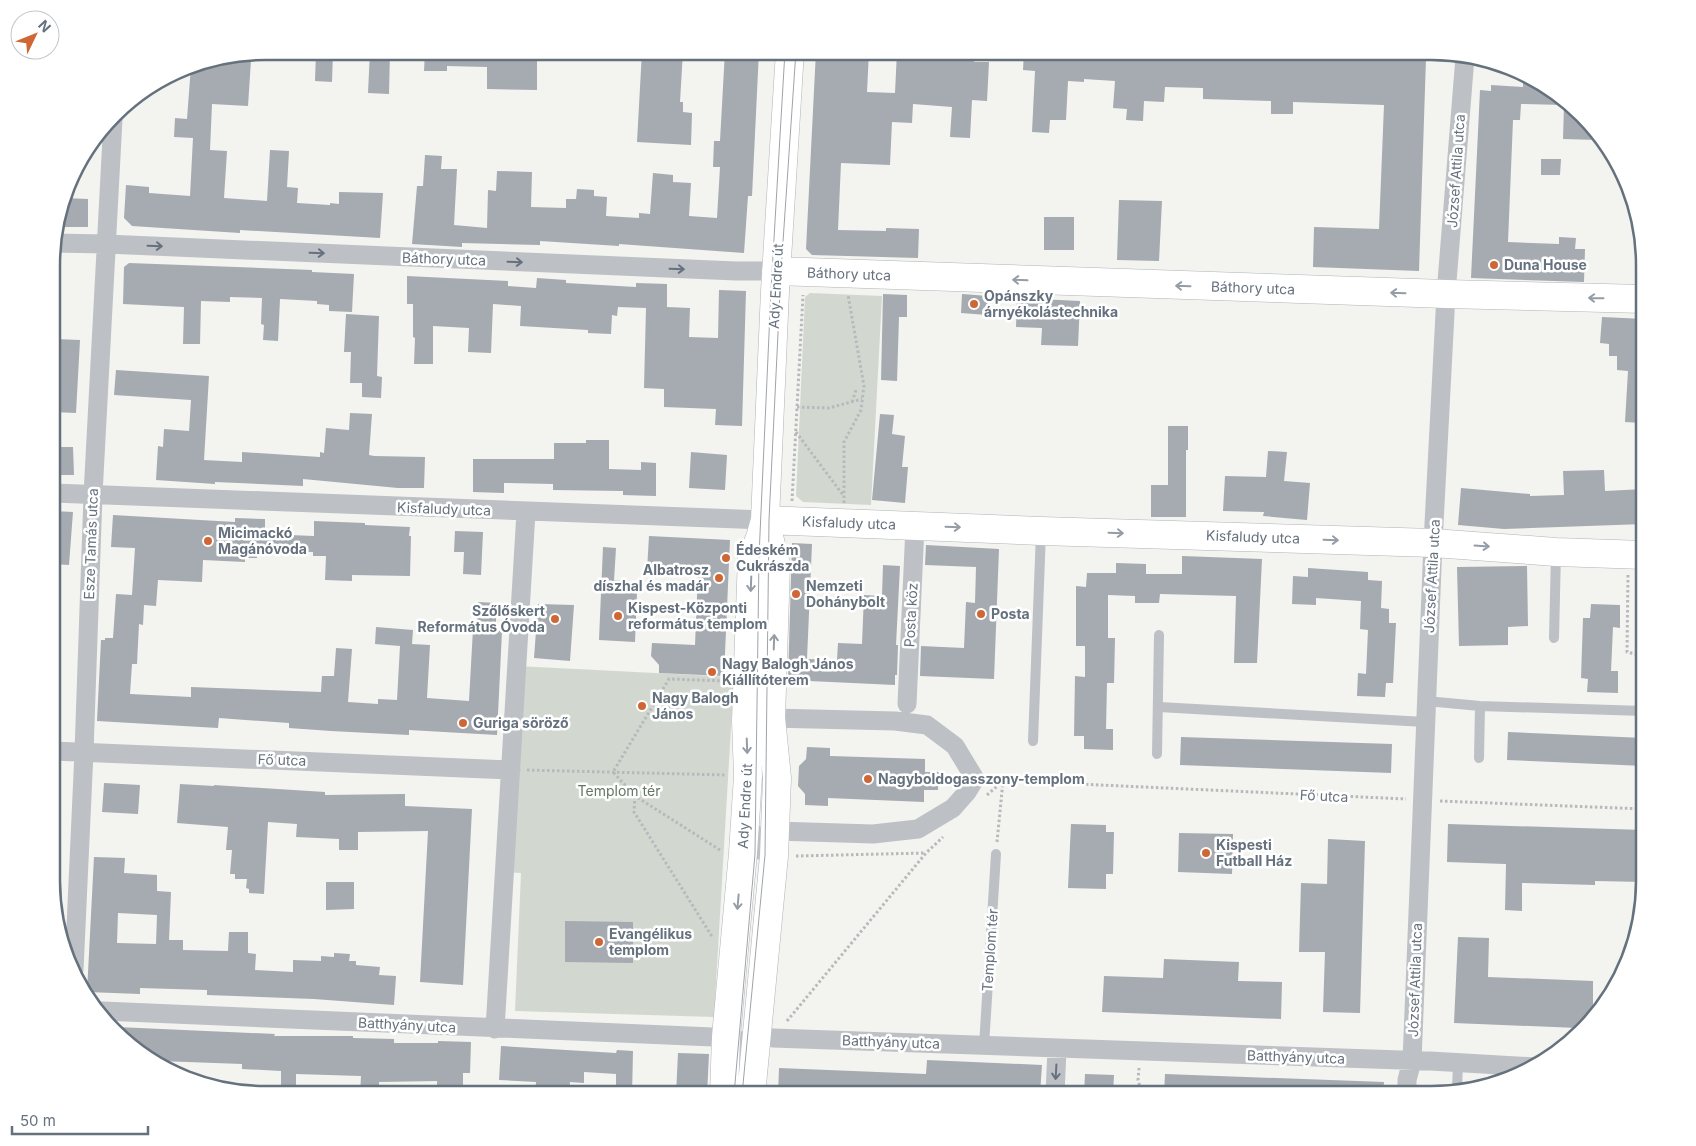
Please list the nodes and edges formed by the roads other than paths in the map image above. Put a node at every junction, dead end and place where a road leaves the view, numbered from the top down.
1 (789, 60) edge
2 (1465, 63) edge
3 (112, 128) edge
4 (61, 243) edge
5 (106, 244) junction
6 (776, 271) junction
7 (1446, 294) junction
8 (1636, 300) edge
9 (60, 493) edge
10 (93, 495) junction
11 (526, 512) junction
12 (778, 521) junction
13 (915, 526) junction
14 (1041, 531) junction
15 (1433, 543) junction
16 (1556, 552) junction
17 (1636, 555) edge
18 (1159, 635) dead end
19 (1554, 638) dead end
20 (1426, 701) junction
21 (907, 704) dead end
22 (1480, 706) junction
23 (1159, 707) junction
24 (1636, 710) edge
25 (771, 718) junction
26 (1425, 722) junction
27 (1033, 740) dead end
28 (60, 751) edge
29 (84, 752) junction
30 (1157, 754) dead end
31 (1479, 758) dead end
32 (511, 770) junction
33 (776, 778) junction
34 (775, 831) junction
35 (996, 854) road end
36 (754, 857) junction
37 (75, 956) edge
38 (107, 1011) edge
39 (495, 1029) junction
40 (754, 1034) junction
41 (713, 1037) dead end
42 (984, 1046) junction
43 (1057, 1049) junction
44 (1412, 1061) junction
45 (1458, 1062) junction
46 (1519, 1066) edge
47 (1457, 1084) edge
48 (734, 1086) edge
49 (736, 1086) edge
50 (1055, 1086) edge
51 (1407, 1086) edge

1 - 6 street, Ady Endre út
2 - 7 street, József Attila utca
3 - 5 street, Esze Tamás utca
4 - 5 street, Báthory utca
5 -> 6 street, Báthory utca
5 - 10 street, Esze Tamás utca
7 -> 6 street, Báthory utca
6 - 12 street, Ady Endre út
8 -> 7 street, Báthory utca
7 - 15 street, József Attila utca
9 - 10 street, Kisfaludy utca
10 - 11 street, Kisfaludy utca
10 - 29 street, Esze Tamás utca
11 - 12 street, Kisfaludy utca
11 - 32 street
12 - 13 street, Kisfaludy utca
25 -> 12 street, Ady Endre út
12 -> 36 street, Ady Endre út
13 -> 14 street, Kisfaludy utca
13 - 21 street, Posta köz
14 -> 15 street, Kisfaludy utca
14 - 27 lane
15 -> 16 street, Kisfaludy utca
15 - 20 street, József Attila utca
16 - 17 street, Kisfaludy utca
16 - 19 lane
18 - 23 lane
20 - 22 lane
20 - 26 street, József Attila utca
22 - 24 lane
22 - 31 lane
23 - 26 lane
23 - 30 lane
25 - 33 street, Ady Endre út
25 - 34 street
26 - 44 street, József Attila utca
28 - 29 street, Fő utca
29 - 32 street, Fő utca
29 - 37 street, Esze Tamás utca
32 - 39 street
33 - 34 street, Ady Endre út
33 - 36 lane
34 - 40 street, Ady Endre út
35 - 42 lane, Templom tér
36 -> 48 street, Ady Endre út
38 - 39 street, Batthyány utca
39 - 41 street, Batthyány utca
40 - 42 street, Batthyány utca
40 - 49 street, Ady Endre út
42 - 43 street, Batthyány utca
43 - 44 street, Batthyány utca
43 -> 50 street
44 - 45 street, Batthyány utca
44 - 51 street, József Attila utca
45 - 46 street, Batthyány utca
45 - 47 lane

